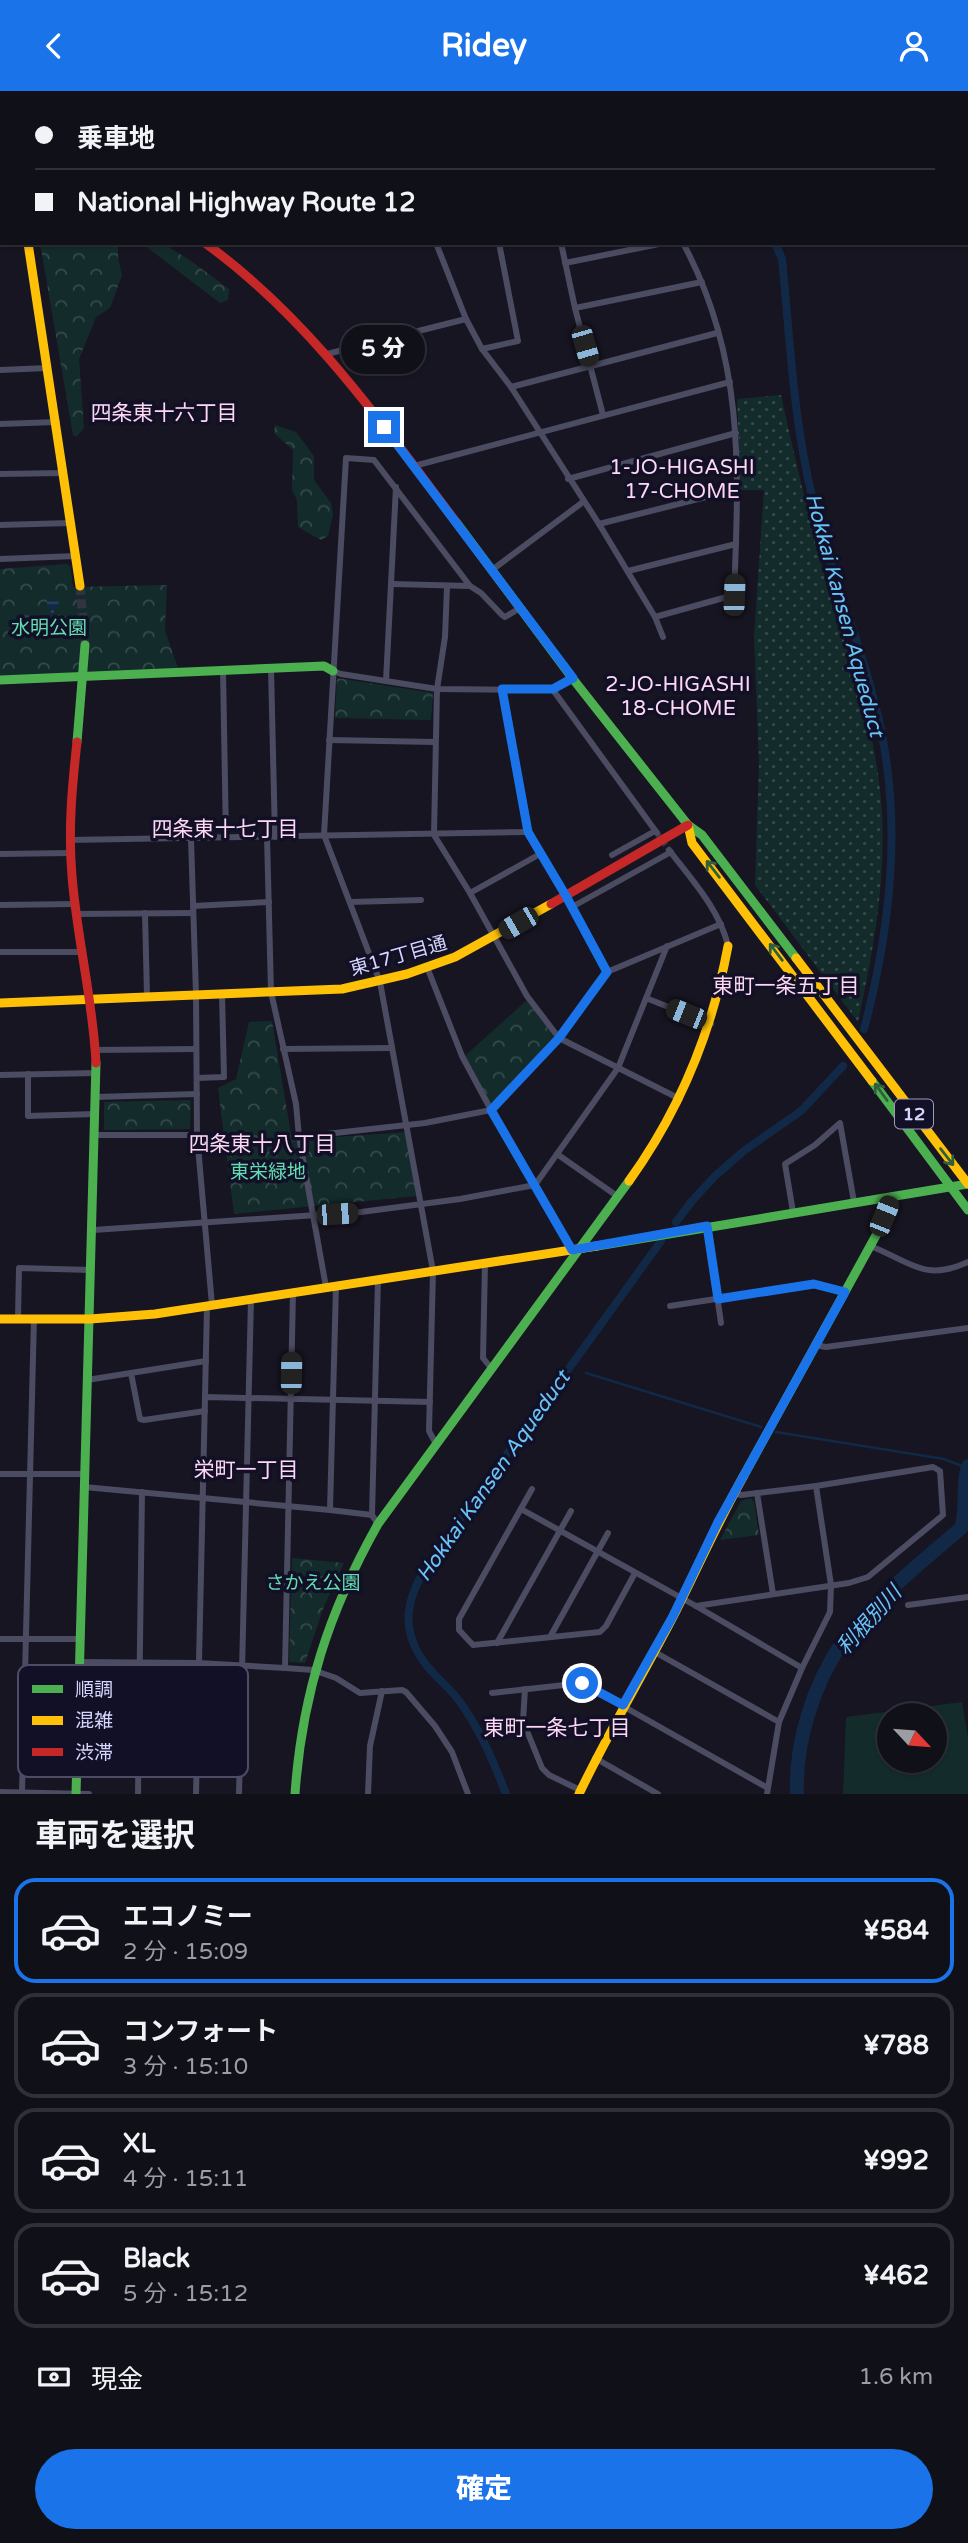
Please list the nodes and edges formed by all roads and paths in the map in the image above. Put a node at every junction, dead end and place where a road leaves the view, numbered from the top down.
1 (27, 245) edge
2 (437, 245) edge
3 (499, 245) edge
4 (561, 245) edge
5 (654, 245) edge
6 (684, 245) edge
7 (220, 247) edge
8 (565, 263) junction
9 (702, 282) junction
10 (575, 308) junction
11 (466, 319) junction
12 (717, 333) junction
13 (482, 349) junction
14 (327, 353) junction
15 (591, 364) junction
16 (48, 368) junction
17 (0, 370) edge
18 (730, 383) junction
19 (511, 387) junction
20 (603, 415) junction
21 (57, 422) junction
22 (0, 423) edge
23 (540, 432) junction
24 (737, 433) junction
25 (413, 466) junction
26 (64, 473) junction
27 (0, 474) edge
28 (568, 479) junction
29 (396, 487) junction
30 (738, 489) junction
31 (583, 502) junction
32 (71, 523) junction
33 (599, 524) junction
34 (0, 526) edge
35 (736, 544) junction
36 (76, 557) junction
37 (0, 559) edge
38 (492, 571) junction
39 (628, 571) junction
40 (392, 584) junction
41 (80, 586) tunnel mouth
42 (447, 586) junction
43 (470, 586) junction
44 (520, 608) junction
45 (655, 617) junction
46 (663, 637) dead end
47 (85, 645) tunnel mouth
48 (271, 669) junction
49 (223, 670) junction
50 (333, 671) junction
51 (85, 677) junction
52 (573, 678) junction
53 (0, 680) edge
54 (386, 681) junction
55 (437, 689) junction
56 (502, 689) junction
57 (553, 689) junction
58 (329, 740) junction
59 (435, 742) junction
60 (688, 825) junction
61 (528, 832) junction
62 (324, 835) junction
63 (434, 835) junction
64 (271, 837) junction
65 (226, 838) junction
66 (191, 839) junction
67 (69, 840) junction
68 (70, 853) junction
69 (0, 854) edge
70 (540, 854) junction
71 (612, 855) dead end
72 (470, 893) junction
73 (566, 896) junction
74 (421, 900) dead end
75 (269, 902) junction
76 (350, 902) junction
77 (0, 905) edge
78 (572, 907) junction
79 (77, 909) junction
80 (193, 910) junction
81 (145, 913) junction
82 (721, 924) junction
83 (494, 937) junction
84 (667, 946) junction
85 (728, 946) joint
86 (0, 952) edge
87 (83, 952) junction
88 (427, 967) junction
89 (607, 972) junction
90 (380, 982) junction
91 (271, 992) junction
92 (196, 994) junction
93 (222, 994) junction
94 (147, 996) junction
95 (91, 999) junction
96 (646, 999) junction
97 (0, 1003) edge
98 (711, 1024) junction
99 (559, 1038) junction
100 (392, 1048) junction
101 (196, 1049) junction
102 (284, 1049) junction
103 (96, 1050) junction
104 (618, 1068) junction
105 (96, 1073) junction
106 (28, 1074) junction
107 (0, 1075) edge
108 (197, 1078) junction
109 (197, 1094) junction
110 (95, 1097) junction
111 (680, 1099) junction
112 (491, 1110) junction
113 (95, 1114) junction
114 (407, 1125) junction
115 (94, 1135) junction
116 (197, 1135) junction
117 (299, 1137) junction
118 (557, 1154) junction
119 (968, 1184) edge
120 (535, 1185) junction
121 (951, 1187) junction
122 (617, 1196) junction
123 (892, 1197) junction
124 (854, 1202) junction
125 (420, 1204) junction
126 (968, 1210) edge
127 (793, 1212) junction
128 (312, 1215) junction
129 (205, 1223) junction
130 (707, 1226) junction
131 (93, 1230) junction
132 (870, 1246) junction
133 (576, 1249) junction
134 (968, 1262) edge
135 (485, 1263) junction
136 (91, 1270) junction
137 (433, 1271) junction
138 (378, 1279) junction
139 (331, 1286) junction
140 (293, 1292) junction
141 (845, 1292) junction
142 (251, 1299) junction
143 (718, 1299) junction
144 (209, 1305) junction
145 (670, 1306) dead end
146 (0, 1318) edge
147 (18, 1318) junction
148 (34, 1318) junction
149 (89, 1319) junction
150 (721, 1323) dead end
151 (968, 1328) edge
152 (815, 1345) junction
153 (206, 1361) junction
154 (491, 1368) junction
155 (131, 1374) junction
156 (86, 1380) junction
157 (205, 1397) junction
158 (247, 1398) junction
159 (291, 1398) junction
160 (332, 1399) junction
161 (375, 1400) junction
162 (430, 1402) junction
163 (205, 1411) junction
164 (436, 1444) junction
165 (32, 1473) junction
166 (0, 1474) edge
167 (84, 1474) junction
168 (816, 1486) junction
169 (84, 1487) junction
170 (532, 1489) dead end
171 (142, 1492) junction
172 (734, 1493) junction
173 (757, 1493) junction
174 (202, 1497) junction
175 (246, 1502) junction
176 (288, 1506) junction
177 (521, 1509) junction
178 (330, 1510) junction
179 (571, 1511) dead end
180 (372, 1515) junction
181 (378, 1524) junction
182 (559, 1531) junction
183 (608, 1533) dead end
184 (598, 1552) junction
185 (635, 1573) junction
186 (831, 1585) junction
187 (773, 1594) junction
188 (968, 1597) edge
189 (681, 1599) junction
190 (908, 1605) dead end
191 (696, 1606) junction
192 (550, 1637) junction
193 (0, 1639) edge
194 (27, 1639) junction
195 (80, 1639) junction
196 (496, 1643) junction
197 (653, 1651) junction
198 (79, 1662) junction
199 (198, 1663) junction
200 (140, 1664) junction
201 (26, 1665) edge
202 (79, 1665) edge
203 (242, 1665) joint
204 (248, 1665) edge
205 (285, 1668) junction
206 (802, 1668) junction
207 (313, 1670) junction
208 (525, 1689) junction
209 (382, 1691) junction
210 (492, 1693) dead end
211 (623, 1705) junction
212 (779, 1722) junction
213 (595, 1758) junction
214 (22, 1777) edge
215 (766, 1790) edge
216 (0, 1792) edge
217 (22, 1792) junction
218 (580, 1792) edge
219 (76, 1794) edge
220 (89, 1794) edge
221 (295, 1794) edge
222 (368, 1794) edge
223 (468, 1794) edge
224 (657, 1794) edge

1 - 16 main road
2 - 11 street
3 - 13 street
4 - 8 street
5 - 8 street
6 - 9 street
7 - 14 main road, 12
8 - 10 street
9 - 10 street
9 - 12 street
10 - 15 street
11 - 13 street
11 - 14 street
12 - 15 street
12 - 18 street
13 - 19 street
14 - 25 main road, 12
15 - 19 street
15 - 20 street
16 - 17 street
16 - 21 main road
18 - 20 street
18 - 24 street
19 - 23 street
20 - 23 street
21 - 22 street
21 - 26 main road
23 - 25 street
23 - 28 street
24 - 28 street
24 - 30 street
25 - 38 main road, 12
26 - 27 street
26 - 32 main road
28 - 31 street
29 - 40 street
29 - 43 street
29 - 50 street
30 - 33 street
30 - 35 street
31 - 33 street
31 - 38 street
32 - 34 street
32 - 36 main road
33 - 39 street
35 - 39 street
35 - 45 street
36 - 37 street
36 - 41 main road
38 - 44 main road, 12
39 - 45 street
40 - 42 street
40 - 54 street
42 - 43 street
42 - 55 street
43 - 44 street
44 - 52 main road, 12
45 - 46 street
47 - 51 main road
48 - 49 main road
48 - 50 main road
48 - 64 street
49 - 51 main road
49 - 65 street
50 - 54 street
50 - 58 street
51 - 53 main road
51 - 67 main road
52 - 57 street
52 - 60 main road, 12
54 - 55 street
55 - 56 street
55 - 59 street
56 - 57 street
56 - 61 street
57 - 71 street
58 - 59 street
58 - 62 street
59 - 63 street
60 - 73 main road, 東17丁目通
60 -> 119 main road, 12
121 -> 60 main road, 12
61 - 63 street
61 - 70 street
62 - 63 street
62 - 64 street
62 - 76 street
63 - 72 street
64 - 65 street
64 - 75 street
65 - 66 street
66 - 67 street
66 - 80 street
67 - 68 main road
68 - 69 street
68 - 79 main road
70 - 72 street
70 - 73 street
72 - 83 street
73 - 78 street
73 - 83 main road, 東17丁目通
74 - 76 street
75 - 80 street
75 - 91 street
76 - 90 street
77 - 79 street
78 - 82 street
78 - 89 street
79 - 81 street
79 - 87 main road
80 - 81 street
80 - 92 street
81 - 94 street
82 - 84 street
82 - 85 street
83 - 88 main road, 東17丁目通
83 - 99 street
84 - 89 street
84 - 96 street
85 - 98 main road
86 - 87 street
87 - 95 main road
88 - 90 main road, 東17丁目通
88 - 112 street
89 - 99 street
90 - 91 main road, 東17丁目通
90 - 100 street
91 - 93 main road, 東17丁目通
91 - 102 street
92 - 93 main road, 東17丁目通
92 - 94 main road, 東17丁目通
92 - 101 street
93 - 108 street
94 - 95 main road, 東17丁目通
95 - 97 main road, 東17丁目通
95 - 103 main road
96 - 98 street
96 - 104 street
98 - 111 main road
99 - 104 street
99 - 112 street
100 - 102 street
100 - 114 street
101 - 103 street
101 - 108 street
102 - 117 street
103 - 105 main road
104 - 111 street
104 - 118 street
105 - 106 street
105 - 110 main road
106 - 107 street
106 - 113 street
108 - 109 street
109 - 110 street
109 - 116 street
110 - 113 main road
111 - 122 main road
112 - 114 street
112 - 120 street
113 - 115 main road
114 - 117 street
114 - 125 street
115 - 116 street
115 - 131 main road
116 - 129 street
117 - 128 street
118 - 120 street
118 - 122 street
119 - 121 main road
120 - 125 street
120 - 133 street
121 - 123 main road
121 - 126 main road, 12
122 - 133 main road
123 - 124 main road
123 - 132 main road
124 - 127 main road
124 - 127 street
125 - 128 street
125 - 137 street
127 - 130 main road
128 - 129 street
128 - 139 street
129 - 131 street
129 - 144 street
130 - 133 main road
130 - 143 street
131 - 136 main road
132 - 134 street
132 - 141 main road
133 - 135 main road
133 - 154 main road
135 - 137 main road
135 - 154 street
136 - 147 street
136 - 149 main road
137 - 138 main road
137 - 162 street
138 - 139 main road
138 - 161 street
139 - 140 main road
139 - 160 street
140 - 142 main road
140 - 159 street
141 - 143 street
141 - 152 main road
142 - 144 main road
142 - 158 street
143 - 145 street
143 - 150 street
144 - 149 main road
144 - 153 street
146 - 147 main road
147 - 148 main road
148 - 149 main road
148 - 165 street
149 - 156 main road
151 - 152 street
152 - 172 main road
153 - 155 street
153 - 157 street
154 - 164 main road
155 - 156 street
155 - 163 street
156 - 167 main road
157 - 158 street
157 - 163 street
158 - 159 street
158 - 175 street
159 - 160 street
159 - 176 street
160 - 161 street
160 - 178 street
161 - 162 street
161 - 180 street
162 - 164 street
163 - 174 street
164 - 181 main road
165 - 166 street
165 - 167 street
165 - 194 street
167 - 169 main road
168 - 173 street
168 - 186 street
168 - 186 street
169 - 171 street
169 - 195 main road
170 - 177 street
171 - 174 street
171 - 200 street
172 - 173 street
172 - 189 main road
173 - 187 street
174 - 175 street
174 - 199 street
175 - 176 street
175 - 203 street
176 - 178 street
176 - 205 street
177 - 182 street
177 - 196 street
178 - 180 street
179 - 182 street
180 - 181 street
181 - 207 main road
182 - 184 street
182 - 196 street
183 - 184 street
184 - 185 street
184 - 192 street
185 - 189 street
185 - 192 street
186 - 187 street
186 - 206 street
187 - 191 street
188 - 190 street
189 - 191 street
189 - 197 main road
191 - 206 street
192 - 196 street
193 - 194 street
194 - 195 street
194 - 201 street
195 - 198 main road
197 - 211 main road
197 - 212 street
198 - 200 street
198 - 202 main road
199 - 200 street
199 - 203 street
204 - 205 street
205 - 207 street
206 - 212 street
207 - 209 street
207 - 221 main road
208 - 210 street
208 - 211 street
208 - 218 street
209 - 222 street
209 - 223 street
211 - 213 main road
211 - 215 street
212 - 215 street
213 - 218 main road
213 - 224 street
214 - 217 street
216 - 217 street
217 - 219 street
219 - 220 street

